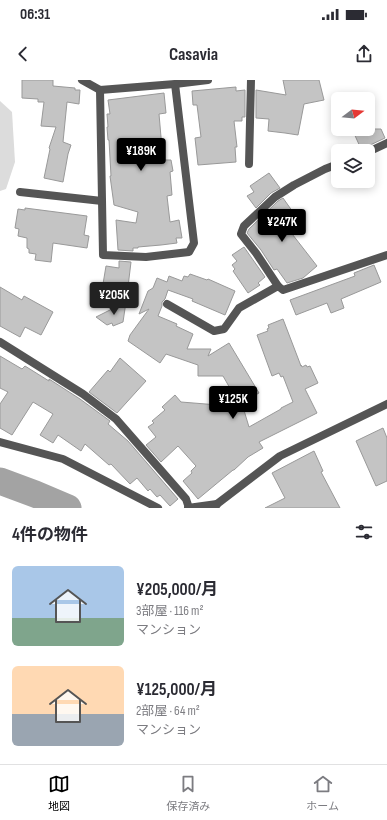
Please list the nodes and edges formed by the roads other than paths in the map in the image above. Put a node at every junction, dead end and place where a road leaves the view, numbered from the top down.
1 (82, 80) edge
2 (208, 80) edge
3 (251, 80) edge
4 (175, 84) junction
5 (100, 90) junction
6 (387, 143) edge
7 (375, 149) edge
8 (249, 164) dead end
9 (331, 167) edge
10 (20, 192) dead end
11 (102, 201) junction
12 (387, 255) edge
13 (278, 286) junction
14 (167, 304) dead end
15 (0, 342) edge
16 (387, 404) edge
17 (0, 442) edge
18 (216, 506) edge
19 (158, 508) edge
20 (189, 508) edge

1 - 5 street
2 - 4 street
3 - 8 street
4 - 5 street
4 - 11 street
5 - 11 street
6 - 7 street
9 - 13 street
10 - 11 street
12 - 13 street
13 - 14 street
15 - 20 street
16 - 18 street
17 - 19 street
18 - 20 street

